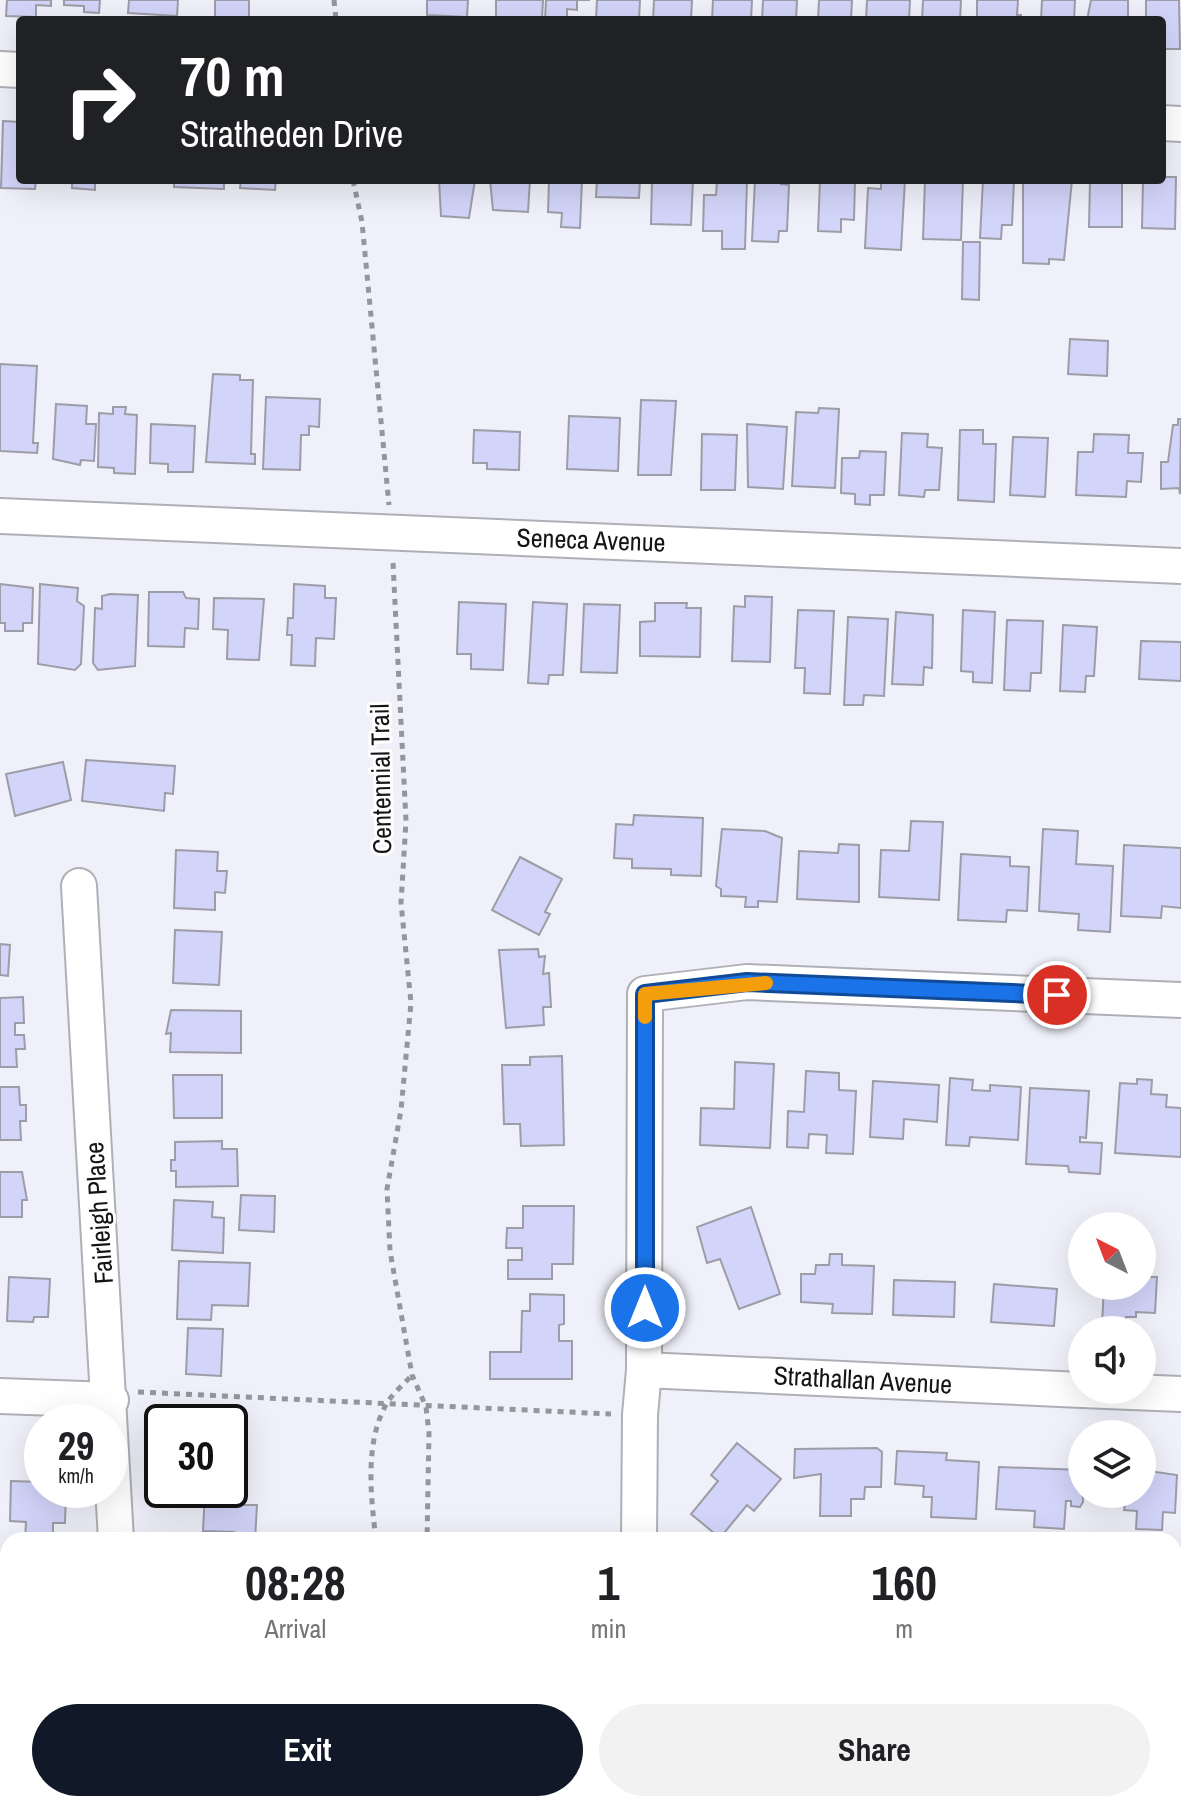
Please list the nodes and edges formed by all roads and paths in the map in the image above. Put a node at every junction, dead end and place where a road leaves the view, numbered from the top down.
1 (354, 184) edge
2 (0, 516) edge
3 (391, 532) junction
4 (1181, 566) edge
5 (79, 886) dead end
6 (1181, 1000) edge
7 (644, 1370) junction
8 (412, 1375) junction
9 (1068, 1389) edge
10 (1156, 1393) edge
11 (1181, 1394) edge
12 (0, 1396) edge
13 (111, 1400) junction
14 (387, 1403) junction
15 (426, 1407) junction
16 (640, 1415) junction
17 (116, 1532) edge
18 (375, 1532) edge
19 (427, 1532) edge
20 (639, 1532) edge

1 - 3 path, Centennial Trail
2 - 3 street, Seneca Avenue
3 - 4 street, Seneca Avenue
3 - 8 path, Centennial Trail
5 - 13 street, Fairleigh Place
6 - 7 street
7 - 9 street, Strathallan Avenue
7 - 16 street
8 - 14 path
8 - 15 path, Centennial Trail
10 - 11 street, Strathallan Avenue
12 - 13 street
13 - 14 path
13 - 17 street, Fairleigh Place
14 - 15 path
14 - 18 path
15 - 16 path
15 - 19 path, Centennial Trail
16 - 20 street

